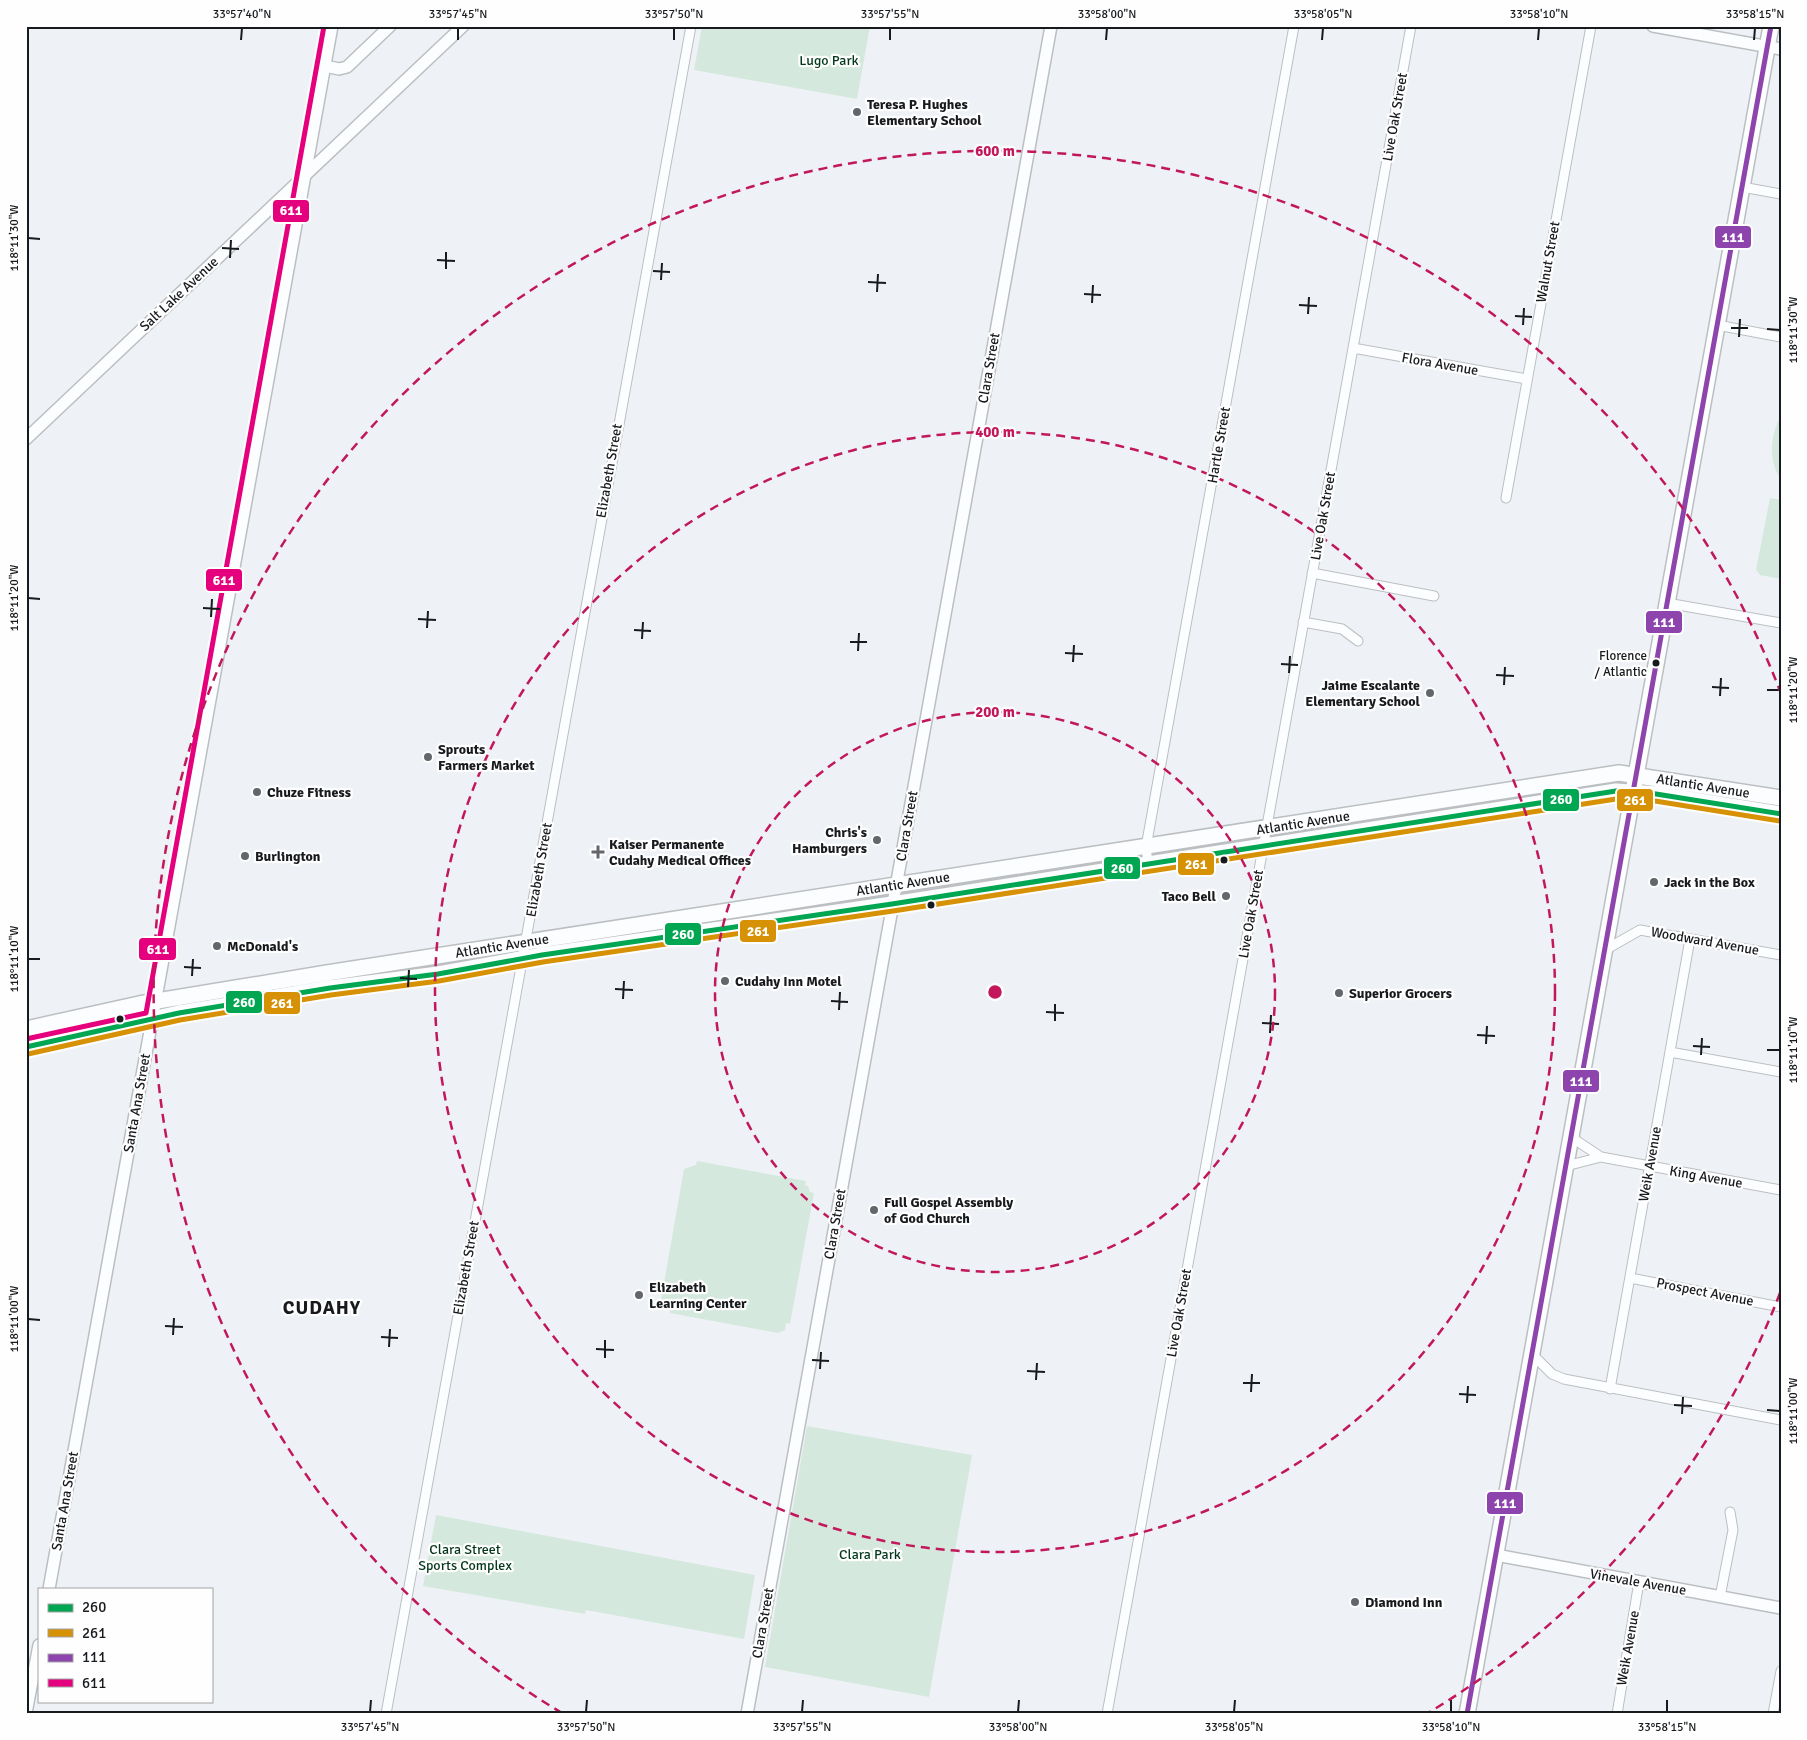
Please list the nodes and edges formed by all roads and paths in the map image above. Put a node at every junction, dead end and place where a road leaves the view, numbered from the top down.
1 (332, 26) edge
2 (390, 26) edge
3 (463, 26) edge
4 (690, 26) edge
5 (1051, 26) edge
6 (1294, 26) edge
7 (1412, 26) edge
8 (1591, 26) edge
9 (1653, 26) edge
10 (1771, 26) edge
11 (1774, 48) edge
12 (325, 66) junction
13 (307, 172) junction
14 (1742, 187) junction
15 (1781, 194) edge
16 (1717, 325) junction
17 (1781, 337) edge
18 (1353, 348) junction
19 (1527, 379) junction
20 (26, 439) edge
21 (1506, 498) dead end
22 (1312, 574) junction
23 (1434, 596) dead end
24 (1667, 603) junction
25 (1304, 622) junction
26 (1781, 623) edge
27 (1358, 641) dead end
28 (1636, 776) junction
29 (1633, 792) junction
30 (1781, 798) edge
31 (1781, 814) edge
32 (1266, 829) junction
33 (1264, 845) junction
34 (1146, 847) junction
35 (1148, 864) junction
36 (896, 885) junction
37 (892, 904) junction
38 (1690, 940) junction
39 (526, 942) junction
40 (1604, 950) junction
41 (1781, 955) edge
42 (522, 959) junction
43 (156, 1001) junction
44 (152, 1019) junction
45 (26, 1029) edge
46 (26, 1047) edge
47 (1670, 1052) junction
48 (1781, 1072) edge
49 (1571, 1137) junction
50 (1601, 1156) junction
51 (1566, 1166) junction
52 (1650, 1166) junction
53 (1781, 1190) edge
54 (1630, 1278) junction
55 (1781, 1307) edge
56 (1532, 1354) junction
57 (1610, 1388) junction
58 (1781, 1420) edge
59 (1730, 1512) dead end
60 (1496, 1556) junction
61 (1639, 1582) junction
62 (49, 1588) edge
63 (1720, 1597) junction
64 (1781, 1608) edge
65 (38, 1650) edge
66 (1781, 1671) edge
67 (26, 1714) edge
68 (386, 1714) edge
69 (747, 1714) edge
70 (1107, 1714) edge
71 (1467, 1714) edge
72 (1617, 1714) edge
73 (1773, 1714) edge

1 - 12 street, Santa Ana Street
2 - 12 street
3 - 13 street, Salt Lake Avenue
4 - 39 street, Elizabeth Street
5 - 36 street, Clara Street
6 - 34 street, Hartle Street
7 - 18 street, Live Oak Street
8 - 19 street, Walnut Street
9 - 11 street
10 - 11 main road
11 - 14 main road
12 - 13 street, Santa Ana Street
13 - 20 street, Salt Lake Avenue
13 - 43 street, Santa Ana Street
14 - 15 street
14 - 16 main road
16 - 17 street
16 - 24 main road
18 - 19 street, Flora Avenue
18 - 22 street, Live Oak Street
19 - 21 street, Walnut Street
22 - 23 street
22 - 25 street, Live Oak Street
24 - 26 street
24 - 28 main road
25 - 27 street
25 - 32 street, Live Oak Street
28 - 29 main road
28 - 30 main road, Atlantic Avenue
28 - 32 main road, Atlantic Avenue
29 - 31 main road, Atlantic Avenue
29 - 33 main road, Atlantic Avenue
29 - 40 main road
32 - 33 street, Live Oak Street
32 - 34 main road, Atlantic Avenue
33 - 35 main road, Atlantic Avenue
33 - 70 street, Live Oak Street
34 - 35 street, Hartle Street
34 - 36 main road, Atlantic Avenue
35 - 37 main road, Atlantic Avenue
36 - 37 street, Clara Street
36 - 39 main road, Atlantic Avenue
37 - 42 main road, Atlantic Avenue
37 - 69 street, Clara Street
38 - 40 street, Woodward Avenue
38 - 41 street, Woodward Avenue
38 - 47 street, Weik Avenue
39 - 42 street, Elizabeth Street
39 - 43 main road, Atlantic Avenue
40 - 49 main road
42 - 44 main road, Atlantic Avenue
42 - 68 street, Elizabeth Street
43 - 44 street, Santa Ana Street
43 - 45 main road, Atlantic Avenue
44 - 46 main road, Atlantic Avenue
44 - 62 street, Santa Ana Street
47 - 48 street
47 - 52 street, Weik Avenue
49 - 50 street, King Avenue
49 - 51 main road
50 - 51 street, King Avenue
50 - 52 street, King Avenue
51 - 56 main road
52 - 53 street, King Avenue
52 - 54 street, Weik Avenue
54 - 55 street, Prospect Avenue
54 - 57 street, Weik Avenue
56 - 57 street
56 - 60 main road
57 - 58 street
59 - 63 street
60 - 61 street, Vinevale Avenue
60 - 71 main road
61 - 63 street, Vinevale Avenue
61 - 72 street, Weik Avenue
63 - 64 street, Vinevale Avenue
65 - 67 street
66 - 73 street

